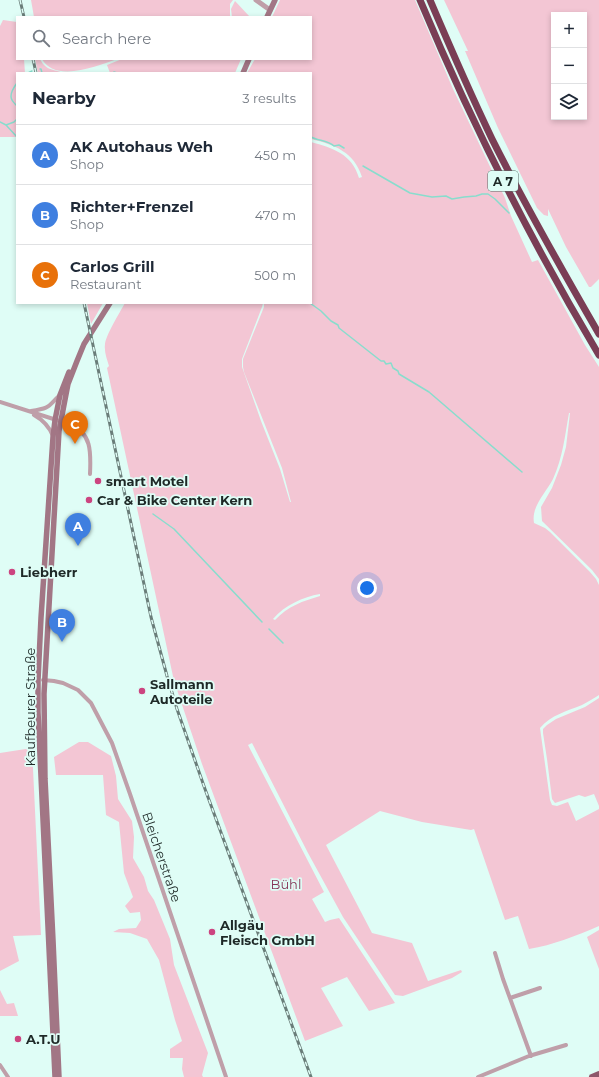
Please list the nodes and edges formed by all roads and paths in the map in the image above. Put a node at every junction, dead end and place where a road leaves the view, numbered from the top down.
1 (256, 0) edge
2 (275, 0) edge
3 (420, 0) edge
4 (430, 0) edge
5 (270, 10) junction
6 (267, 16) edge
7 (249, 60) edge
8 (243, 72) edge
9 (109, 304) edge
10 (599, 334) edge
11 (84, 344) junction
12 (599, 355) edge
13 (60, 394) junction
14 (0, 402) edge
15 (29, 411) junction
16 (58, 421) junction
17 (53, 437) junction
18 (90, 474) dead end
19 (41, 680) junction
20 (495, 953) dead end
21 (540, 988) dead end
22 (510, 998) junction
23 (566, 1045) dead end
24 (531, 1056) junction
25 (0, 1065) edge
26 (599, 1074) edge
27 (8, 1077) edge
28 (55, 1077) edge
29 (59, 1077) edge
30 (226, 1077) edge
31 (478, 1077) edge
32 (592, 1077) edge

1 - 5 street
2 - 5 main road
3 - 12 highway, A 7
4 - 10 highway, A 7
5 - 6 main road
7 - 8 main road
9 - 11 main road, Kaufbeurer Straße
11 - 13 main road, Kaufbeurer Straße
11 - 16 main road, Kaufbeurer Straße
13 - 15 street
13 - 16 main road, Kaufbeurer Straße
14 - 15 street
15 - 16 street
15 - 17 street
16 - 17 main road, Kaufbeurer Straße
16 - 18 street
16 - 19 main road, Kaufbeurer Straße
17 - 19 main road, Kaufbeurer Straße
19 - 28 main road, Kaufbeurer Straße
19 - 29 main road, Kaufbeurer Straße
19 - 30 street, Bleicherstraße
20 - 22 street
21 - 22 street
22 - 24 street
23 - 24 street
24 - 31 street
25 - 27 street
26 - 32 main road

